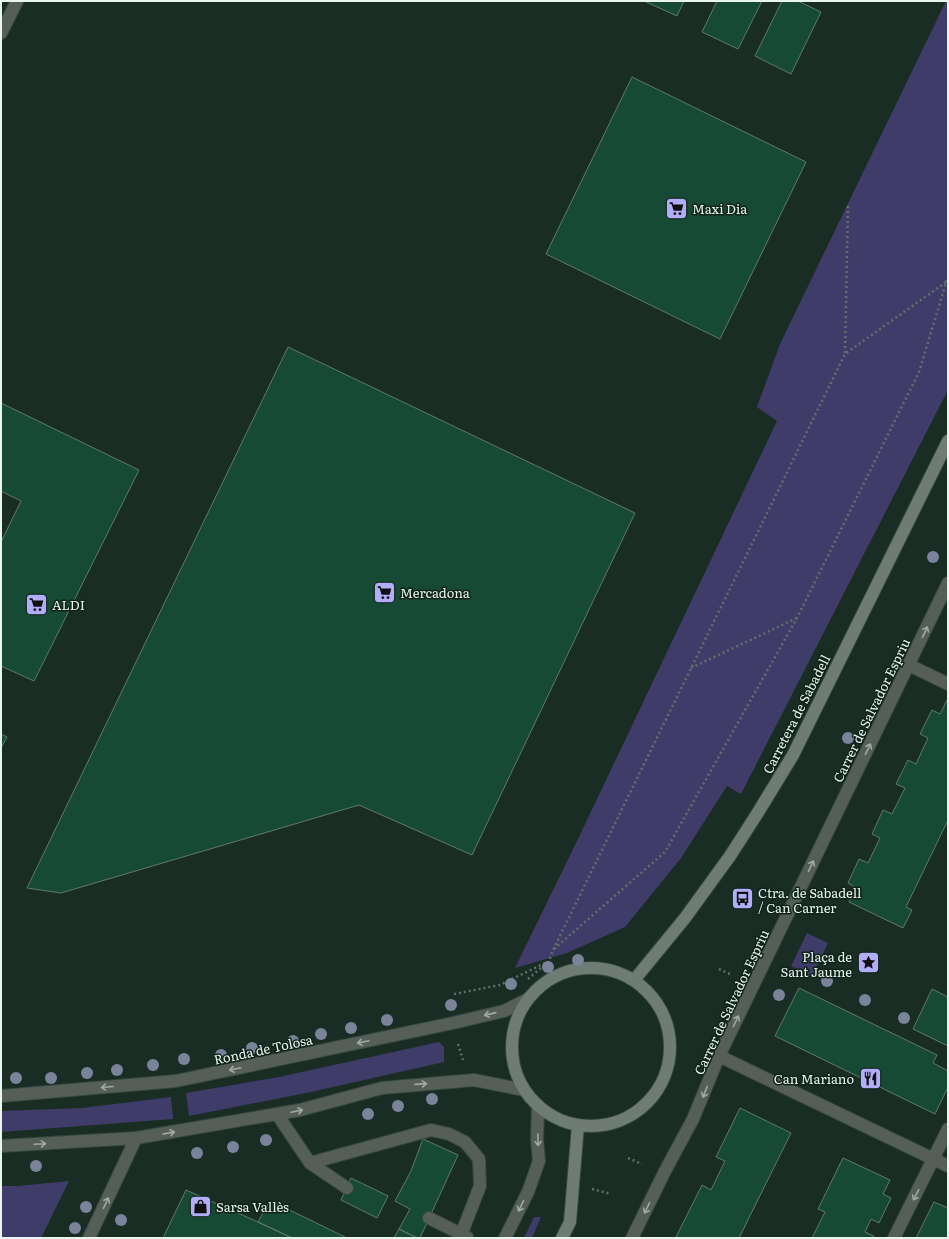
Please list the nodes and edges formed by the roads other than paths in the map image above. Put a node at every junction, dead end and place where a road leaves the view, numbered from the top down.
1 (17, 1) edge
2 (1, 33) edge
3 (948, 441) edge
4 (948, 582) edge
5 (909, 665) junction
6 (948, 684) edge
7 (634, 979) junction
8 (526, 1000) junction
9 (719, 1056) junction
10 (524, 1090) junction
11 (1, 1096) edge
12 (538, 1106) junction
13 (276, 1114) junction
14 (578, 1125) junction
15 (948, 1129) edge
16 (136, 1138) junction
17 (1, 1146) edge
18 (933, 1160) junction
19 (310, 1163) junction
20 (948, 1166) edge
21 (347, 1188) dead end
22 (429, 1218) dead end
23 (465, 1236) edge
24 (89, 1238) edge
25 (505, 1238) edge
26 (562, 1238) edge
27 (632, 1238) edge
28 (894, 1238) edge

1 - 2 street
3 - 7 street, Carretera de Sabadell
5 -> 4 street, Carrer de Salvador Espriu
5 - 6 street
9 -> 5 street, Carrer de Salvador Espriu
7 - 8 street
7 - 14 street
8 - 10 street
8 -> 11 street, Ronda de Tolosa
9 - 18 street
9 -> 27 street, Carrer de Salvador Espriu
10 - 12 street
13 -> 10 street
12 - 14 street
12 -> 25 street
16 -> 13 street
13 - 19 street
14 - 26 street
15 - 18 street
17 -> 16 street
24 -> 16 street
18 - 20 street
18 -> 28 street
19 - 21 street
19 - 23 street
22 - 23 street

